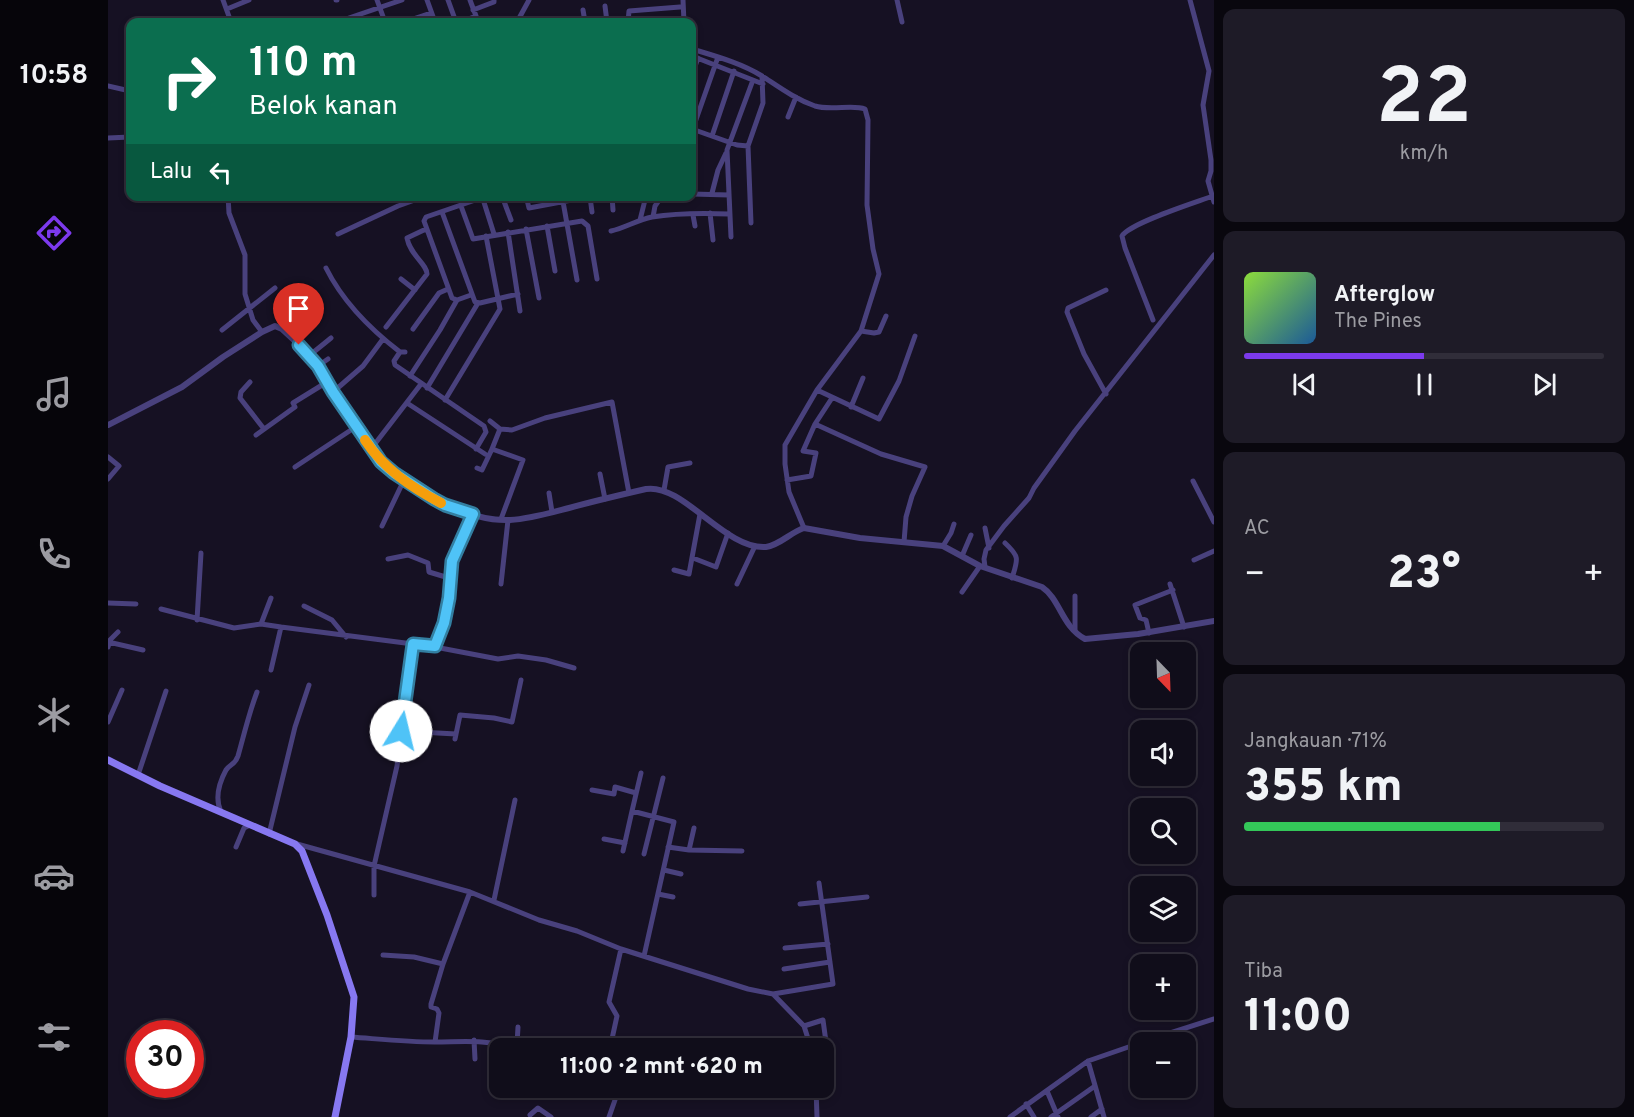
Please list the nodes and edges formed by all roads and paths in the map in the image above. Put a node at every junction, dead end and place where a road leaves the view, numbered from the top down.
1 (223, 0) edge
2 (249, 0) edge
3 (377, 0) edge
4 (402, 0) edge
5 (427, 0) edge
6 (448, 0) edge
7 (470, 0) edge
8 (494, 0) edge
9 (530, 0) edge
10 (683, 0) edge
11 (897, 0) edge
12 (1190, 0) edge
13 (605, 6) dead end
14 (680, 7) dead end
15 (380, 8) junction
16 (227, 9) junction
17 (473, 10) junction
18 (583, 10) dead end
19 (431, 13) junction
20 (230, 18) edge
21 (349, 18) edge
22 (384, 18) edge
23 (416, 18) edge
24 (433, 18) edge
25 (455, 18) edge
26 (475, 18) edge
27 (520, 18) edge
28 (584, 18) edge
29 (606, 18) edge
30 (628, 18) edge
31 (684, 18) edge
32 (902, 22) dead end
33 (696, 50) edge
34 (696, 57) edge
35 (718, 57) junction
36 (715, 65) junction
37 (734, 71) junction
38 (762, 76) junction
39 (753, 80) junction
40 (763, 84) junction
41 (108, 86) edge
42 (126, 90) edge
43 (796, 98) junction
44 (788, 117) dead end
45 (696, 119) edge
46 (696, 131) edge
47 (712, 136) junction
48 (126, 137) edge
49 (108, 138) edge
50 (729, 142) junction
51 (748, 146) junction
52 (727, 150) junction
53 (696, 194) edge
54 (712, 194) junction
55 (729, 195) junction
56 (1213, 199) edge
57 (228, 201) edge
58 (414, 201) edge
59 (474, 201) edge
60 (485, 201) edge
61 (504, 201) edge
62 (527, 201) edge
63 (557, 201) edge
64 (562, 201) edge
65 (591, 201) edge
66 (613, 201) edge
67 (645, 201) edge
68 (658, 201) edge
69 (461, 206) junction
70 (614, 210) dead end
71 (442, 212) junction
72 (592, 212) dead end
73 (710, 213) junction
74 (693, 214) junction
75 (729, 214) junction
76 (652, 217) junction
77 (511, 220) dead end
78 (640, 220) junction
79 (566, 223) junction
80 (751, 223) dead end
81 (547, 226) junction
82 (695, 226) dead end
83 (426, 229) junction
84 (526, 229) junction
85 (611, 231) dead end
86 (508, 232) junction
87 (338, 234) dead end
88 (494, 234) junction
89 (486, 236) junction
90 (731, 237) dead end
91 (713, 240) dead end
92 (1214, 255) edge
93 (326, 268) dead end
94 (555, 271) dead end
95 (401, 279) dead end
96 (597, 279) dead end
97 (577, 280) dead end
98 (275, 288) dead end
99 (448, 289) junction
100 (415, 290) junction
101 (1106, 290) dead end
102 (518, 294) junction
103 (471, 295) junction
104 (538, 298) dead end
105 (498, 299) junction
106 (457, 300) junction
107 (478, 303) junction
108 (249, 308) junction
109 (520, 310) dead end
110 (886, 316) dead end
111 (1153, 320) dead end
112 (386, 327) dead end
113 (413, 329) dead end
114 (222, 330) dead end
115 (861, 331) junction
116 (262, 332) junction
117 (915, 336) dead end
118 (331, 338) dead end
119 (383, 339) junction
120 (310, 356) junction
121 (328, 359) dead end
122 (318, 366) junction
123 (410, 376) junction
124 (863, 378) dead end
125 (250, 382) dead end
126 (327, 382) junction
127 (424, 386) junction
128 (817, 390) junction
129 (333, 392) junction
130 (1106, 394) junction
131 (832, 398) junction
132 (445, 400) junction
133 (407, 403) junction
134 (851, 407) junction
135 (490, 421) dead end
136 (815, 424) junction
137 (108, 425) edge
138 (357, 426) junction
139 (264, 429) junction
140 (501, 429) junction
141 (256, 435) dead end
142 (372, 449) junction
143 (476, 449) junction
144 (492, 449) junction
145 (485, 454) dead end
146 (108, 457) edge
147 (690, 463) dead end
148 (295, 467) dead end
149 (477, 468) dead end
150 (600, 474) dead end
151 (108, 479) edge
152 (404, 480) junction
153 (787, 480) junction
154 (1193, 482) dead end
155 (664, 490) junction
156 (549, 493) dead end
157 (629, 493) junction
158 (605, 499) junction
159 (552, 512) junction
160 (473, 514) junction
161 (700, 514) junction
162 (504, 520) junction
163 (1214, 522) edge
164 (954, 524) dead end
165 (382, 526) dead end
166 (804, 528) junction
167 (985, 528) dead end
168 (728, 533) junction
169 (971, 535) dead end
170 (904, 542) junction
171 (1005, 543) dead end
172 (755, 546) junction
173 (943, 546) junction
174 (989, 548) junction
175 (1214, 551) edge
176 (201, 553) dead end
177 (962, 556) junction
178 (693, 558) junction
179 (388, 559) dead end
180 (1194, 560) dead end
181 (982, 567) junction
182 (674, 570) dead end
183 (449, 578) junction
184 (1012, 578) junction
185 (501, 584) dead end
186 (737, 584) dead end
187 (1170, 584) dead end
188 (1173, 590) junction
189 (962, 592) dead end
190 (1075, 596) dead end
191 (271, 598) dead end
192 (108, 603) edge
193 (136, 604) dead end
194 (304, 606) dead end
195 (161, 609) dead end
196 (197, 620) junction
197 (1214, 621) edge
198 (261, 624) junction
199 (281, 627) junction
200 (1184, 627) junction
201 (1075, 631) junction
202 (118, 632) dead end
203 (1149, 633) junction
204 (346, 637) junction
205 (108, 643) edge
206 (413, 644) junction
207 (435, 646) junction
208 (143, 650) dead end
209 (574, 668) dead end
210 (270, 670) dead end
211 (521, 680) dead end
212 (309, 685) dead end
213 (122, 690) dead end
214 (166, 691) dead end
215 (257, 692) dead end
216 (108, 722) edge
217 (401, 731) junction
218 (108, 760) edge
219 (641, 773) dead end
220 (138, 775) junction
221 (663, 778) dead end
222 (592, 790) dead end
223 (636, 793) junction
224 (515, 800) dead end
225 (632, 811) junction
226 (222, 813) junction
227 (655, 818) junction
228 (250, 825) junction
229 (694, 828) dead end
230 (269, 834) junction
231 (604, 838) dead end
232 (625, 843) junction
233 (295, 844) junction
234 (236, 847) dead end
235 (668, 848) junction
236 (689, 850) junction
237 (623, 851) dead end
238 (742, 851) dead end
239 (644, 854) dead end
240 (374, 866) junction
241 (664, 870) junction
242 (681, 874) dead end
243 (819, 883) dead end
244 (470, 892) junction
245 (658, 894) junction
246 (374, 895) dead end
247 (673, 897) dead end
248 (867, 897) dead end
249 (494, 900) junction
250 (823, 901) junction
251 (800, 904) dead end
252 (828, 944) junction
253 (785, 948) dead end
254 (621, 949) junction
255 (383, 955) dead end
256 (644, 956) junction
257 (830, 962) junction
258 (443, 964) junction
259 (784, 969) dead end
260 (773, 994) junction
261 (1214, 1019) edge
262 (804, 1026) junction
263 (519, 1027) dead end
264 (1174, 1032) edge
265 (351, 1037) junction
266 (518, 1038) edge
267 (612, 1038) edge
268 (808, 1038) edge
269 (825, 1038) edge
270 (474, 1040) junction
271 (435, 1042) junction
272 (489, 1042) edge
273 (1130, 1047) edge
274 (475, 1059) dead end
275 (1088, 1061) junction
276 (1095, 1086) junction
277 (1047, 1091) junction
278 (615, 1098) edge
279 (817, 1098) edge
280 (1026, 1104) junction
281 (1102, 1109) junction
282 (530, 1115) dead end
283 (1058, 1115) edge
284 (335, 1117) edge
285 (551, 1117) edge
286 (609, 1117) edge
287 (818, 1117) edge
288 (1010, 1117) edge
289 (1034, 1117) edge
290 (1051, 1117) edge
291 (1090, 1117) edge
292 (1104, 1117) edge

1 - 16 street
2 - 16 street
3 - 15 street
4 - 15 street
5 - 19 street
6 - 25 street
7 - 17 street
8 - 17 street
9 - 27 street
10 - 31 street
11 - 32 street
12 - 56 street
13 - 29 street
14 - 30 street
15 - 21 street
15 - 22 street
16 - 20 street
17 - 26 street
18 - 28 street
19 - 23 street
19 - 24 street
33 - 35 street
34 - 36 street
35 - 36 street
35 - 38 street
36 - 37 street
36 - 45 street
37 - 39 street
37 - 47 street
38 - 40 street
38 - 43 street
39 - 40 street
39 - 50 street
40 - 51 street
41 - 42 street
43 - 44 street
43 - 115 street
46 - 47 street
47 - 50 street
48 - 49 street
50 - 51 street
50 - 52 street
51 - 80 street
52 - 54 street
52 - 55 street
53 - 54 street
54 - 55 street
55 - 75 street
56 - 111 street
57 - 108 street
58 - 87 street
59 - 69 street
60 - 88 street
61 - 77 street
62 - 63 street
64 - 79 street
65 - 72 street
66 - 70 street
67 - 78 street
68 - 76 street
69 - 71 street
69 - 89 street
71 - 83 street
71 - 103 street
73 - 74 street
73 - 75 street
73 - 91 street
74 - 76 street
74 - 82 street
75 - 90 street
76 - 78 street
78 - 85 street
79 - 81 street
79 - 96 street
79 - 97 street
81 - 84 street
81 - 94 street
83 - 99 street
83 - 100 street
84 - 86 street
84 - 104 street
86 - 88 street
86 - 102 street
88 - 89 street
89 - 105 street
92 - 130 street
93 - 119 street
95 - 100 street
98 - 108 street
99 - 106 street
99 - 113 street
100 - 112 street
101 - 130 street
102 - 105 street
102 - 109 street
103 - 106 street
103 - 107 street
105 - 107 street
105 - 132 street
106 - 123 street
107 - 127 street
108 - 114 street
108 - 116 street
110 - 115 street
115 - 128 street
116 - 120 street
116 - 137 street
117 - 134 street
118 - 120 street
119 - 123 street
119 - 129 street
120 - 122 street
121 - 122 street
122 - 126 street
123 - 127 street
124 - 134 street
125 - 139 street
126 - 129 street
126 - 139 street
127 - 132 street
127 - 133 street
128 - 131 street
128 - 153 street
129 - 138 street
130 - 174 street
131 - 134 street
131 - 136 street
132 - 143 street
133 - 142 street
133 - 143 street
135 - 140 street
136 - 153 street
136 - 170 street
138 - 142 street
138 - 148 street
139 - 141 street
140 - 144 street
140 - 157 street
142 - 152 street
143 - 145 street
144 - 149 street
144 - 162 street
146 - 151 street
147 - 155 street
150 - 158 street
152 - 160 street
152 - 165 street
153 - 166 street
154 - 163 street
155 - 157 street
155 - 161 street
156 - 159 street
157 - 158 street
158 - 159 street
159 - 162 street
160 - 162 street
160 - 183 street
161 - 168 street
161 - 178 street
162 - 185 street
164 - 173 street
166 - 170 street
166 - 172 street
167 - 174 street
168 - 172 street
168 - 178 street
169 - 177 street
170 - 173 street
171 - 184 street
172 - 186 street
173 - 177 street
174 - 181 street
175 - 180 street
176 - 196 street
177 - 181 street
178 - 182 street
179 - 183 street
181 - 184 street
181 - 189 street
183 - 207 street
184 - 201 street
187 - 188 street
188 - 200 street
188 - 203 street
190 - 201 street
191 - 198 street
192 - 193 street
194 - 204 street
195 - 196 street
196 - 198 street
197 - 200 street
198 - 199 street
199 - 204 street
199 - 210 street
200 - 203 street
201 - 203 street
202 - 205 street
204 - 206 street
205 - 208 street
206 - 207 street
206 - 217 street
207 - 209 street
211 - 217 street
212 - 230 street
213 - 216 street
214 - 220 street
215 - 226 street
217 - 240 street
218 - 220 main road
219 - 223 street
220 - 226 main road
221 - 227 street
222 - 223 street
223 - 225 street
224 - 249 street
225 - 227 street
225 - 232 street
226 - 228 main road
227 - 235 street
227 - 239 street
228 - 230 main road
228 - 234 street
229 - 236 street
230 - 233 main road
231 - 232 street
232 - 237 street
233 - 240 street
233 - 265 main road
235 - 236 street
235 - 241 street
236 - 238 street
240 - 244 street
240 - 246 street
241 - 242 street
241 - 245 street
243 - 250 street
244 - 249 street
244 - 258 street
245 - 247 street
245 - 256 street
248 - 250 street
249 - 254 street
250 - 251 street
250 - 252 street
252 - 253 street
252 - 257 street
254 - 256 street
254 - 267 street
255 - 258 street
256 - 260 street
257 - 259 street
257 - 260 street
258 - 271 street
260 - 262 street
261 - 264 street
262 - 268 street
262 - 269 street
263 - 266 street
265 - 271 street
265 - 284 main road
270 - 271 street
270 - 272 street
270 - 274 street
273 - 275 street
275 - 276 street
275 - 277 street
276 - 281 street
276 - 283 street
277 - 280 street
277 - 283 street
278 - 286 street
279 - 287 street
280 - 288 street
280 - 289 street
281 - 291 street
281 - 292 street
282 - 285 street
283 - 290 street

